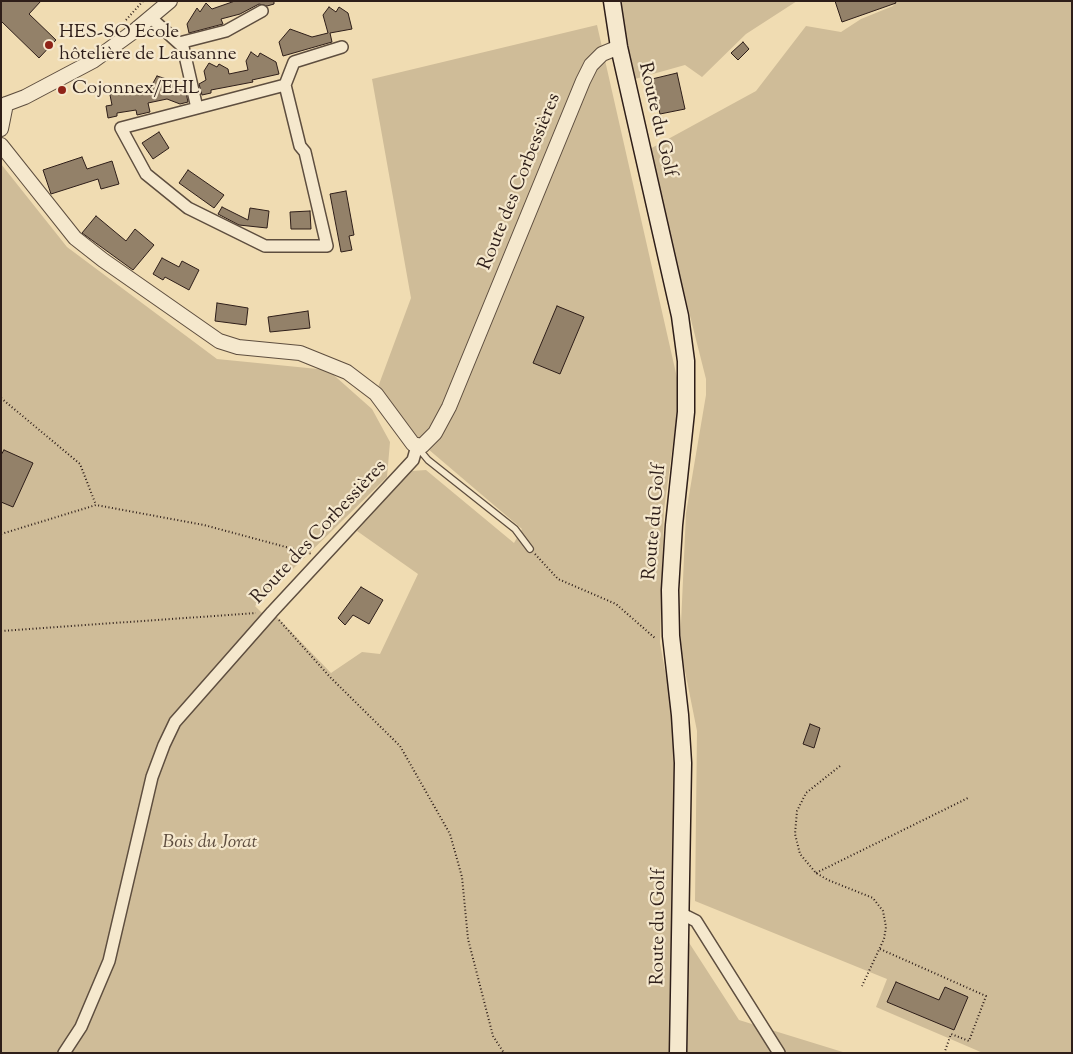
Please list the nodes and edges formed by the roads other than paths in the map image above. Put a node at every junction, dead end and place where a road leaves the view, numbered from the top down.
1 (170, 1) edge
2 (612, 1) edge
3 (262, 11) dead end
4 (151, 18) junction
5 (179, 43) junction
6 (342, 47) dead end
7 (619, 47) junction
8 (285, 84) junction
9 (4, 105) edge
10 (197, 108) junction
11 (1, 129) edge
12 (1, 145) edge
13 (417, 446) junction
14 (530, 549) road end
15 (680, 913) junction
16 (64, 1053) edge
17 (678, 1053) edge
18 (779, 1053) edge

1 - 4 street
2 - 7 main road, Route du Golf
3 - 5 street
4 - 5 street
4 - 9 street
5 - 10 street
6 - 8 street
7 - 13 street, Route des Corbessières
7 - 15 main road, Route du Golf
8 - 10 street
8 - 10 street
9 - 11 street
12 - 13 street
13 - 14 lane
13 - 16 street, Route des Corbessières
15 - 17 main road, Route du Golf
15 - 18 street

